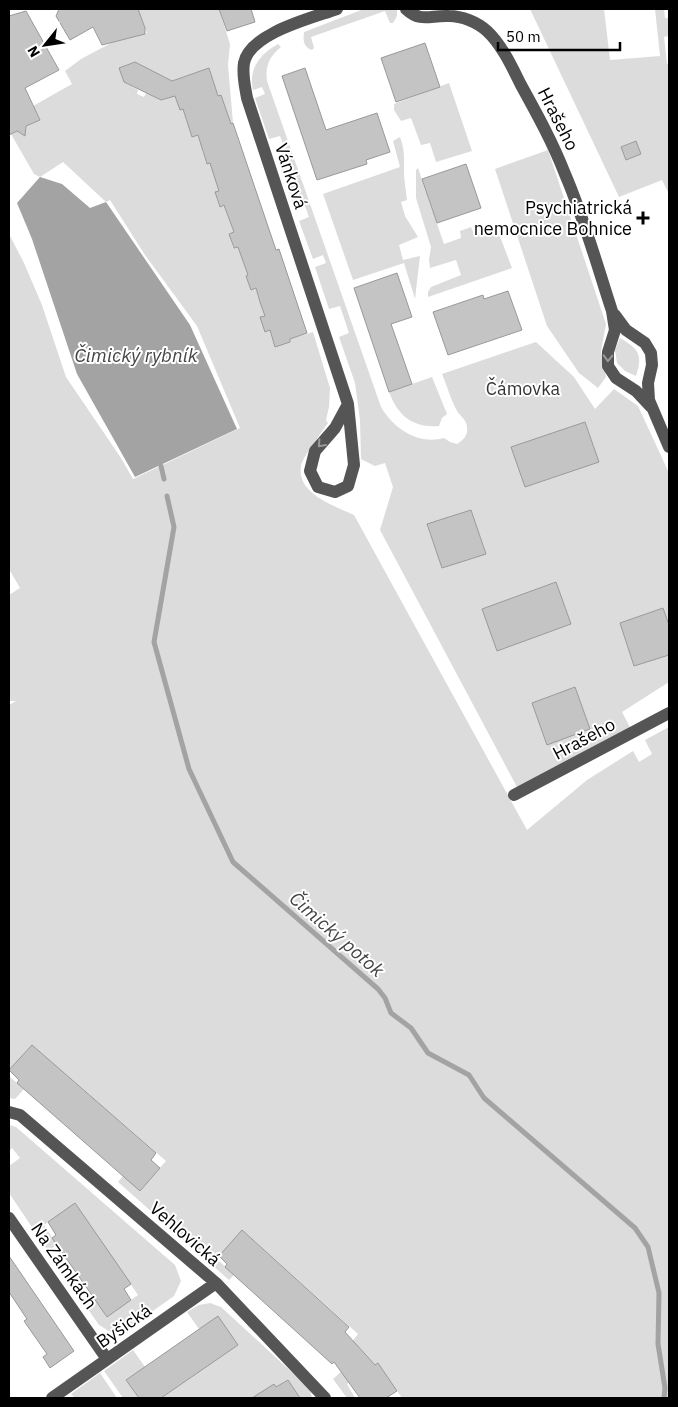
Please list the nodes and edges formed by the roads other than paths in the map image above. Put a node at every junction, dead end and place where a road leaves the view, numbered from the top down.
1 (337, 9) edge
2 (406, 9) edge
3 (612, 311) junction
4 (348, 404) junction
5 (651, 407) junction
6 (669, 447) edge
7 (669, 713) edge
8 (514, 796) dead end
9 (9, 1112) edge
10 (9, 1218) edge
11 (216, 1283) junction
12 (107, 1359) junction
13 (52, 1398) edge
14 (325, 1398) edge

1 - 4 street, Vánková
2 - 3 street, Hrašeho
3 - 5 street, Hrašeho
3 -> 5 street, Hrašeho
4 -> 4 street, Vánková
5 - 6 street, Hrašeho
7 - 8 street, Hrašeho
9 - 11 street, Vehlovická
10 - 12 street, Na Zámkách
11 - 12 street, Byšická
11 - 14 street, Vehlovická
12 - 13 street, Byšická

